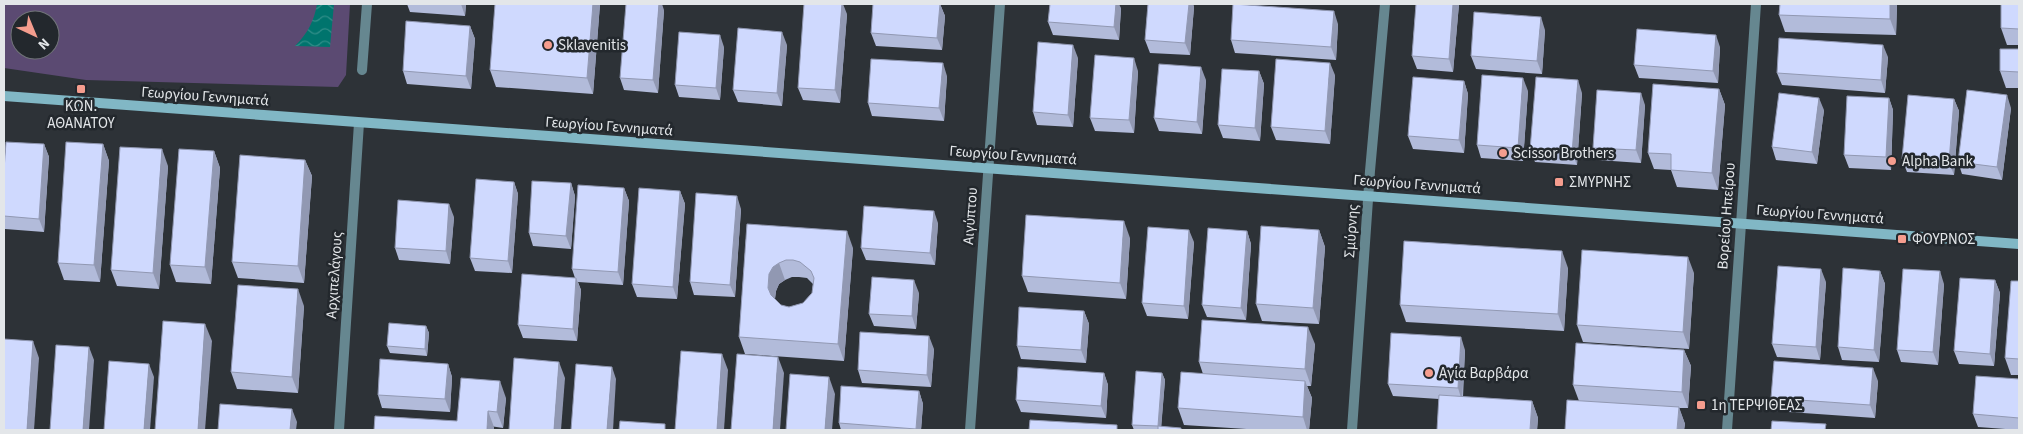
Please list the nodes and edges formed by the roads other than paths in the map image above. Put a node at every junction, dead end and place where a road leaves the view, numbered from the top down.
1 (367, 4) edge
2 (1000, 4) edge
3 (1385, 4) edge
4 (1756, 4) edge
5 (362, 70) dead end
6 (4, 96) edge
7 (359, 122) junction
8 (989, 168) junction
9 (1369, 196) junction
10 (1741, 223) junction
11 (2019, 244) edge
12 (339, 430) edge
13 (970, 430) edge
14 (1352, 430) edge
15 (1727, 430) edge

1 - 5 street
2 - 8 street, Αιγύπτου
3 - 9 street, Σμύρνης
4 - 10 street, Βορείου Ηπείρου
6 - 7 main road, Γεωργίου Γεννηματά
7 - 8 main road, Γεωργίου Γεννηματά
7 - 12 street, Αρχιπελάγους
8 - 9 main road, Γεωργίου Γεννηματά
8 - 13 street, Αιγύπτου
9 - 10 main road, Γεωργίου Γεννηματά
9 - 14 street, Σμύρνης
10 - 11 main road, Γεωργίου Γεννηματά
10 - 15 street, Βορείου Ηπείρου

